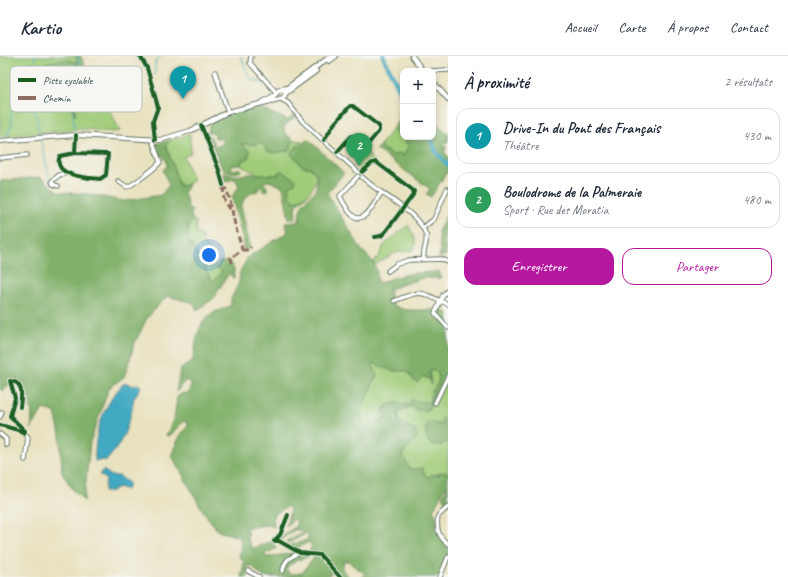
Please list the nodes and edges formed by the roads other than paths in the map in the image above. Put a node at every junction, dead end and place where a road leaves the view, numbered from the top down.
1 (140, 56) edge
2 (251, 56) edge
3 (331, 56) edge
4 (336, 56) edge
5 (412, 56) edge
6 (421, 68) edge
7 (448, 70) edge
8 (436, 71) edge
9 (215, 72) dead end
10 (436, 85) edge
11 (281, 94) junction
12 (448, 99) edge
13 (228, 112) junction
14 (201, 125) junction
15 (76, 135) junction
16 (154, 139) junction
17 (324, 140) junction
18 (0, 141) edge
19 (337, 152) junction
20 (76, 153) junction
21 (27, 155) dead end
22 (0, 158) edge
23 (67, 173) junction
24 (360, 174) junction
25 (118, 181) dead end
26 (223, 185) dead end
27 (58, 186) dead end
28 (447, 189) edge
29 (381, 193) junction
30 (403, 208) junction
31 (423, 228) junction
32 (375, 237) dead end
33 (424, 259) junction
34 (448, 262) edge
35 (388, 271) dead end
36 (448, 290) edge
37 (394, 301) dead end
38 (440, 301) junction
39 (448, 304) edge
40 (448, 328) edge
41 (448, 376) edge
42 (435, 403) dead end
43 (20, 407) dead end
44 (2, 412) dead end
45 (0, 418) edge
46 (1, 425) edge
47 (24, 433) junction
48 (0, 434) edge
49 (6, 445) dead end
50 (25, 460) dead end
51 (448, 507) edge
52 (288, 515) dead end
53 (448, 544) edge
54 (300, 553) junction
55 (448, 558) edge
56 (248, 571) dead end
57 (283, 571) dead end
58 (259, 577) edge
59 (340, 577) edge
60 (440, 577) edge

1 - 16 street
2 - 11 street
3 - 11 main road
4 - 11 main road
5 - 6 main road
7 - 8 street
9 - 13 street
10 - 12 main road
11 - 13 main road
11 - 17 street
13 - 14 main road
14 - 16 main road
14 - 26 street
15 - 16 main road
15 - 18 main road
15 - 20 street
16 - 25 street
17 - 19 street
17 - 19 street
19 - 24 street
20 - 23 street
20 - 23 street
21 - 22 street
23 - 27 street
24 - 29 street
24 - 29 street
24 - 30 street
28 - 31 street
29 - 30 street
30 - 31 street
30 - 32 street
31 - 33 street
33 - 34 street
33 - 35 street
36 - 38 street
37 - 38 street
38 - 39 street
38 - 40 street
41 - 42 street
43 - 47 street
44 - 45 street
45 - 46 street
46 - 47 street
47 - 50 street
48 - 49 street
51 - 53 street
52 - 54 street
54 - 57 street
54 - 59 street
55 - 60 street
56 - 58 street

